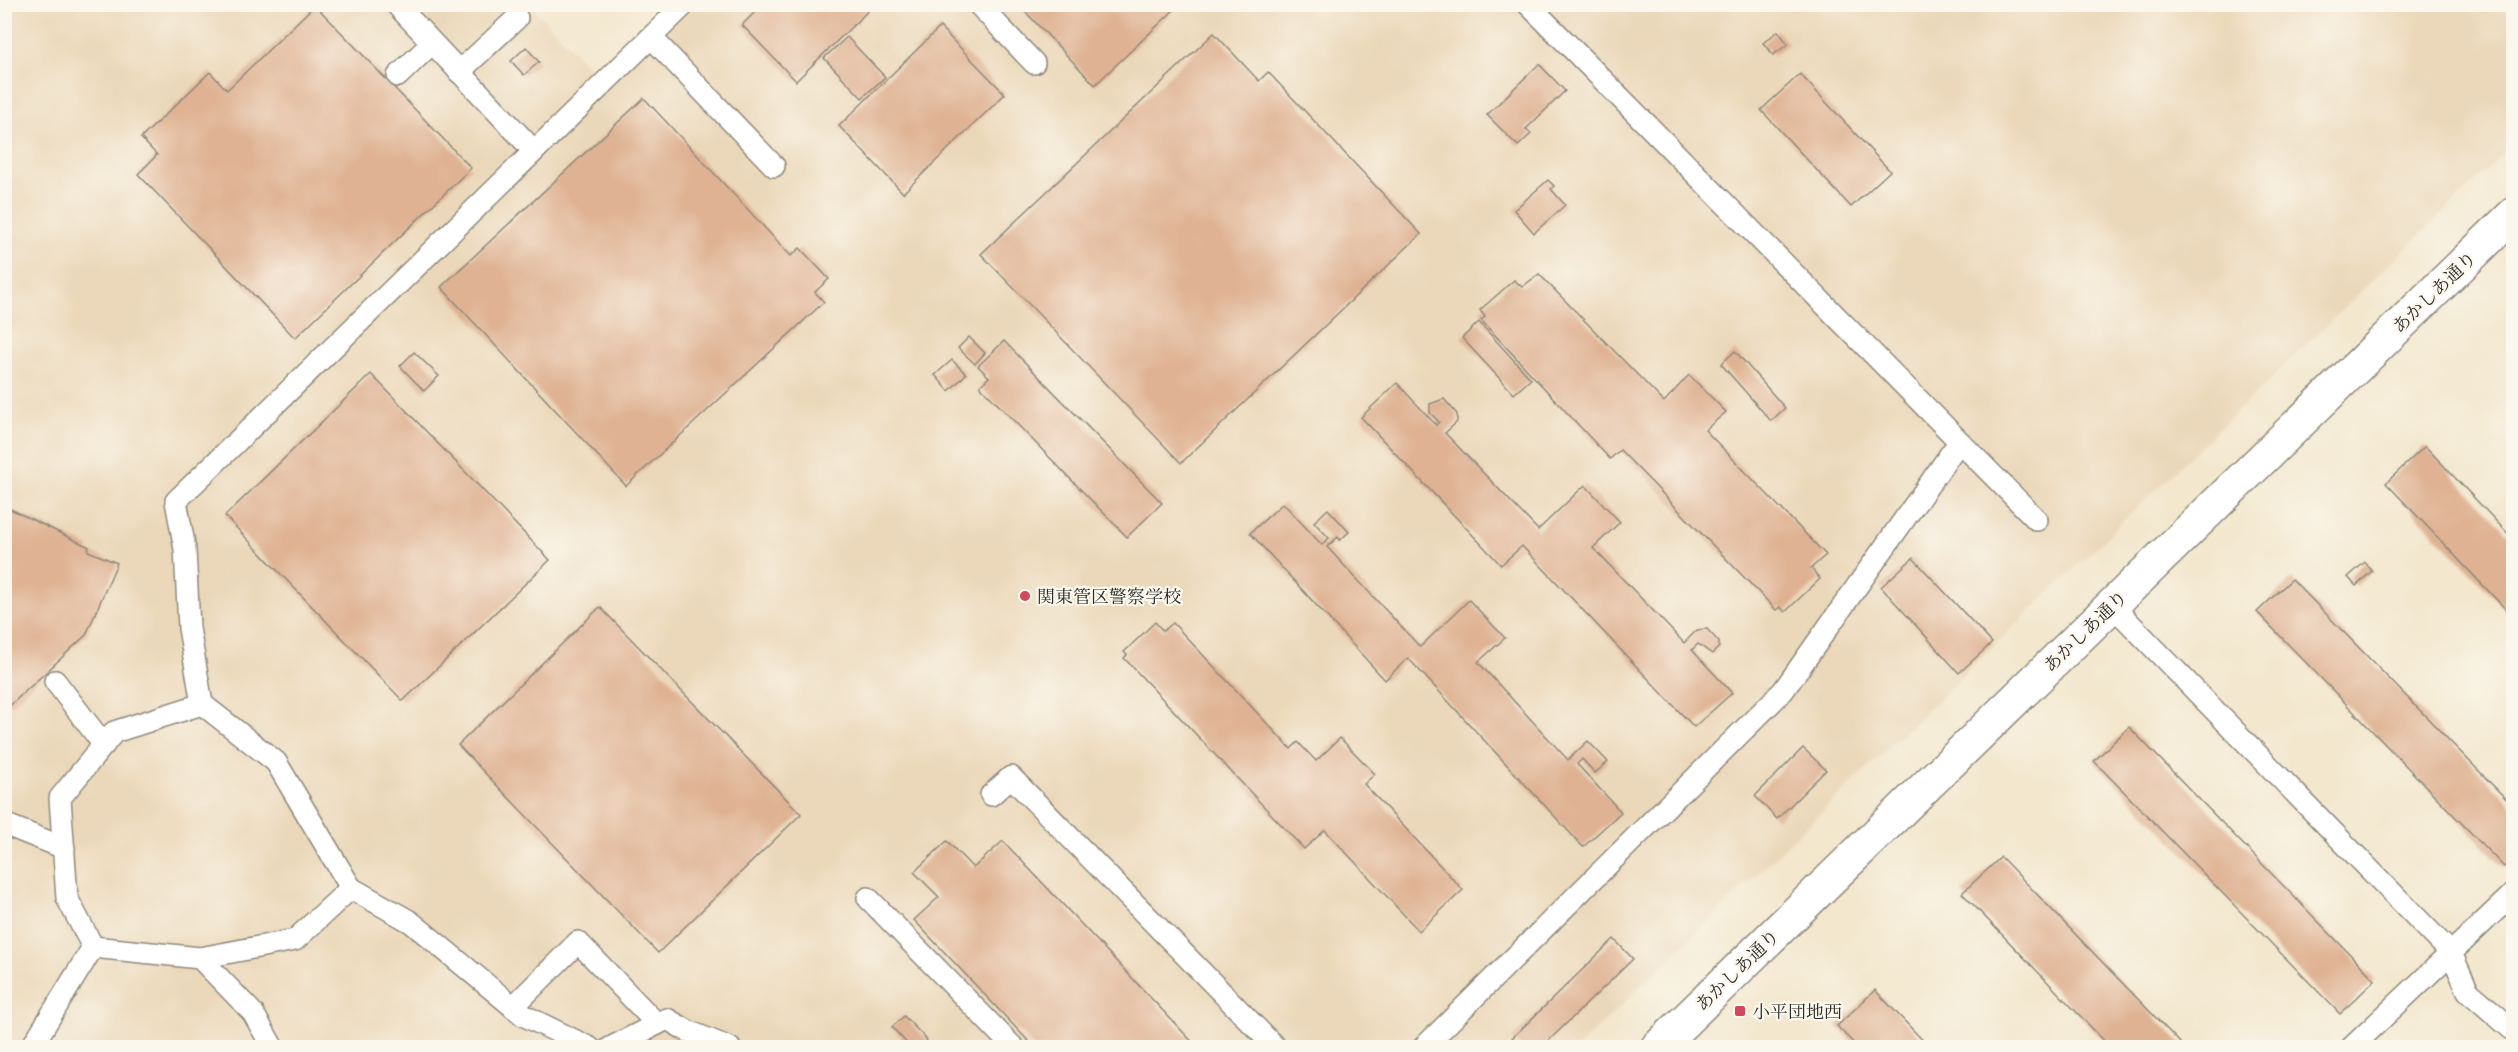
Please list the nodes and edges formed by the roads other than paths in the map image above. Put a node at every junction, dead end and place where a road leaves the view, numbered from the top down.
1 (396, 4) edge
2 (685, 4) edge
3 (978, 4) edge
4 (1528, 4) edge
5 (517, 18) dead end
6 (651, 37) junction
7 (432, 43) junction
8 (1034, 63) dead end
9 (459, 72) junction
10 (398, 75) dead end
11 (534, 151) junction
12 (774, 166) dead end
13 (2514, 214) edge
14 (1959, 441) junction
15 (2037, 520) dead end
16 (2112, 605) junction
17 (56, 681) dead end
18 (202, 704) junction
19 (104, 745) junction
20 (991, 795) dead end
21 (4, 825) edge
22 (64, 848) junction
23 (351, 888) junction
24 (2514, 893) edge
25 (868, 898) dead end
26 (93, 947) junction
27 (2451, 953) junction
28 (200, 958) junction
29 (513, 1007) junction
30 (657, 1024) junction
31 (2514, 1031) edge
32 (31, 1047) edge
33 (273, 1047) edge
34 (590, 1047) edge
35 (610, 1047) edge
36 (730, 1047) edge
37 (1014, 1047) edge
38 (1276, 1047) edge
39 (1423, 1047) edge
40 (1657, 1047) edge
41 (2352, 1047) edge

1 - 7 lane
2 - 6 lane
3 - 8 lane
4 - 14 lane
5 - 9 lane
6 - 11 lane
6 - 12 lane
7 - 9 lane
7 - 10 lane
9 - 11 lane
11 - 18 lane
13 - 16 street, あかしあ通り
14 - 15 lane
14 - 39 lane
16 - 27 lane
16 - 40 street, あかしあ通り
17 - 19 lane
18 - 19 lane
18 - 23 lane
19 - 22 lane
20 - 38 lane
21 - 22 lane
22 - 26 lane
23 - 28 lane
23 - 29 lane
24 - 27 lane
25 - 37 lane
26 - 28 lane
26 - 32 lane
27 - 31 lane
27 - 41 lane
28 - 33 lane
29 - 30 lane
29 - 34 lane
30 - 35 lane
30 - 36 lane

